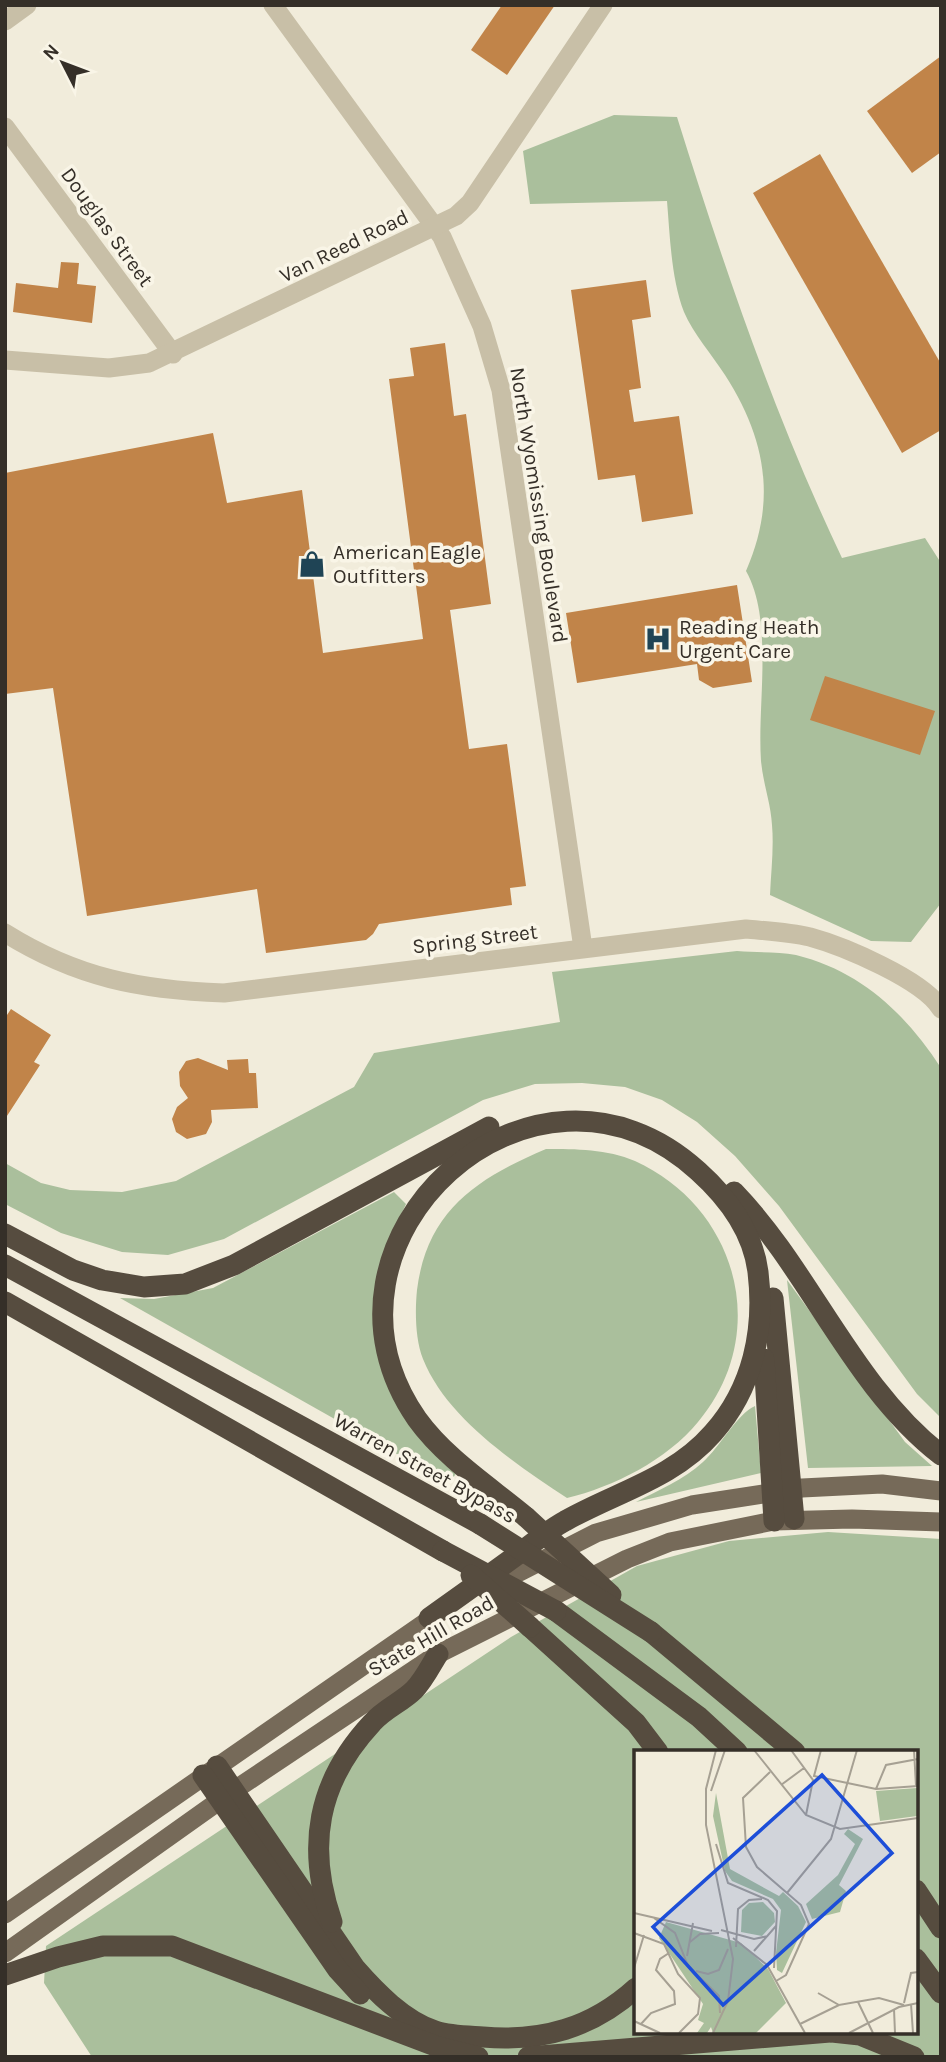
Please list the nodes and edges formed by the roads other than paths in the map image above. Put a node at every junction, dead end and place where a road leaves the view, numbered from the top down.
1 (27, 5) edge
2 (273, 5) edge
3 (603, 5) edge
4 (5, 21) edge
5 (5, 127) edge
6 (435, 228) junction
7 (173, 354) junction
8 (5, 360) edge
9 (5, 933) edge
10 (583, 948) junction
11 (941, 1009) edge
12 (741, 1200) junction
13 (5, 1234) edge
14 (5, 1265) edge
15 (5, 1302) edge
16 (760, 1330) junction
17 (941, 1455) edge
18 (781, 1490) junction
19 (941, 1491) edge
20 (784, 1520) junction
21 (941, 1522) edge
22 (443, 1551) junction
23 (429, 1618) junction
24 (652, 1632) junction
25 (438, 1654) junction
26 (657, 1750) edge
27 (735, 1750) edge
28 (793, 1750) edge
29 (210, 1771) junction
30 (227, 1796) junction
31 (918, 1893) edge
32 (5, 1914) edge
33 (941, 1928) edge
34 (341, 1947) junction
35 (5, 1953) edge
36 (918, 1962) edge
37 (5, 1975) edge
38 (634, 1990) edge
39 (941, 1993) edge
40 (402, 2034) junction
41 (807, 2034) edge
42 (850, 2034) edge
43 (478, 2057) edge
44 (528, 2057) edge
45 (914, 2057) edge

1 - 4 street
2 - 6 street, North Wyomissing Boulevard
3 - 6 street, Van Reed Road
5 - 7 street, Douglas Street
6 - 7 street, Van Reed Road
6 - 10 street, North Wyomissing Boulevard
7 - 8 street, Van Reed Road
9 - 10 street, Spring Street
10 - 11 street, Spring Street
12 - 13 highway
12 - 17 highway
12 - 18 highway
14 - 24 highway, Warren Street Bypass, bridge
15 - 22 highway
16 - 18 highway
16 - 23 highway
16 - 24 highway, bridge
18 - 19 main road, State Hill Road
18 - 20 highway
18 - 23 main road, State Hill Road
20 - 21 main road, State Hill Road
20 - 25 main road, State Hill Road
22 - 26 highway, bridge
22 - 27 highway, bridge
23 - 29 main road, State Hill Road
24 - 28 highway, Warren Street Bypass
25 - 30 main road, State Hill Road
25 - 34 highway
29 - 30 highway
29 - 32 main road, State Hill Road
30 - 34 highway
30 - 35 main road, State Hill Road
30 - 40 highway
31 - 33 highway
34 - 38 highway
36 - 39 highway
37 - 40 highway
40 - 43 highway
41 - 44 highway
42 - 45 highway

